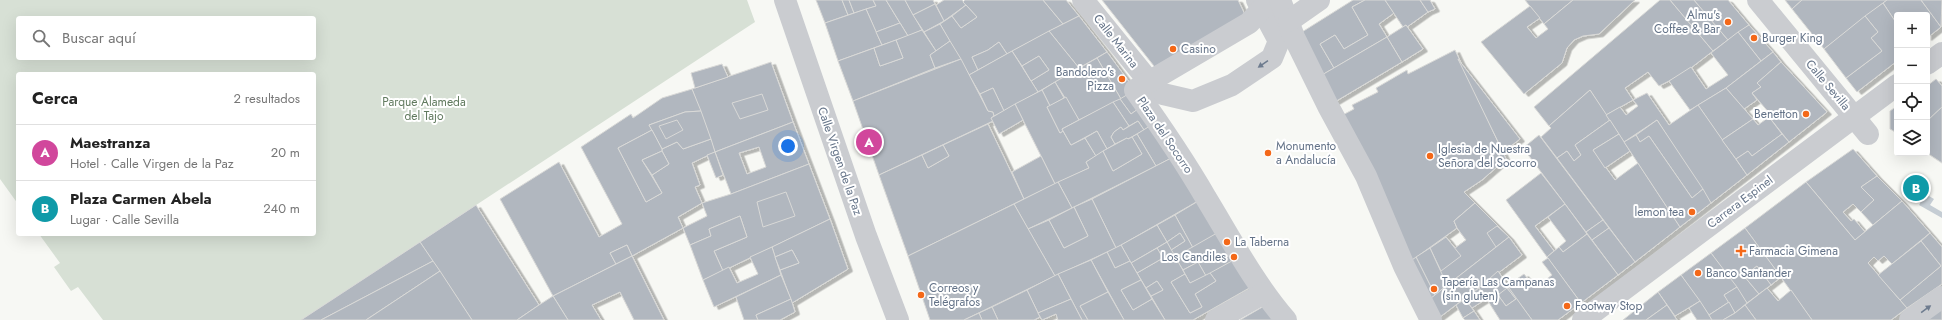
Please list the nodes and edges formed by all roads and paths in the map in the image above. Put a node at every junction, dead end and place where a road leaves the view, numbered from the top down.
1 (785, 0) edge
2 (1084, 0) edge
3 (1319, 0) edge
4 (1758, 0) edge
5 (1268, 2) edge
6 (1288, 21) junction
7 (1942, 53) edge
8 (1930, 62) edge
9 (1148, 82) junction
10 (1894, 87) edge
11 (1854, 117) junction
12 (1868, 134) dead end
13 (1264, 293) junction
14 (1942, 297) edge
15 (898, 320) edge
16 (1216, 320) edge
17 (1286, 320) edge
18 (1430, 320) edge
19 (1583, 320) edge
20 (1910, 320) edge

1 - 15 street, Calle Virgen de la Paz
2 - 9 street, Calle Marina
3 - 6 street
4 - 11 street, Calle Sevilla
5 - 6 street
5 - 9 street, Plaza del Socorro
5 -> 9 street, Calle Marina
6 - 18 street
7 - 8 street
9 - 13 street, Plaza del Socorro
10 - 11 street, Carrera Espinel
11 - 12 street, Calle Sevilla
11 - 19 street, Carrera Espinel
13 - 16 street
13 - 17 street, Plaza del Socorro
20 -> 14 street

